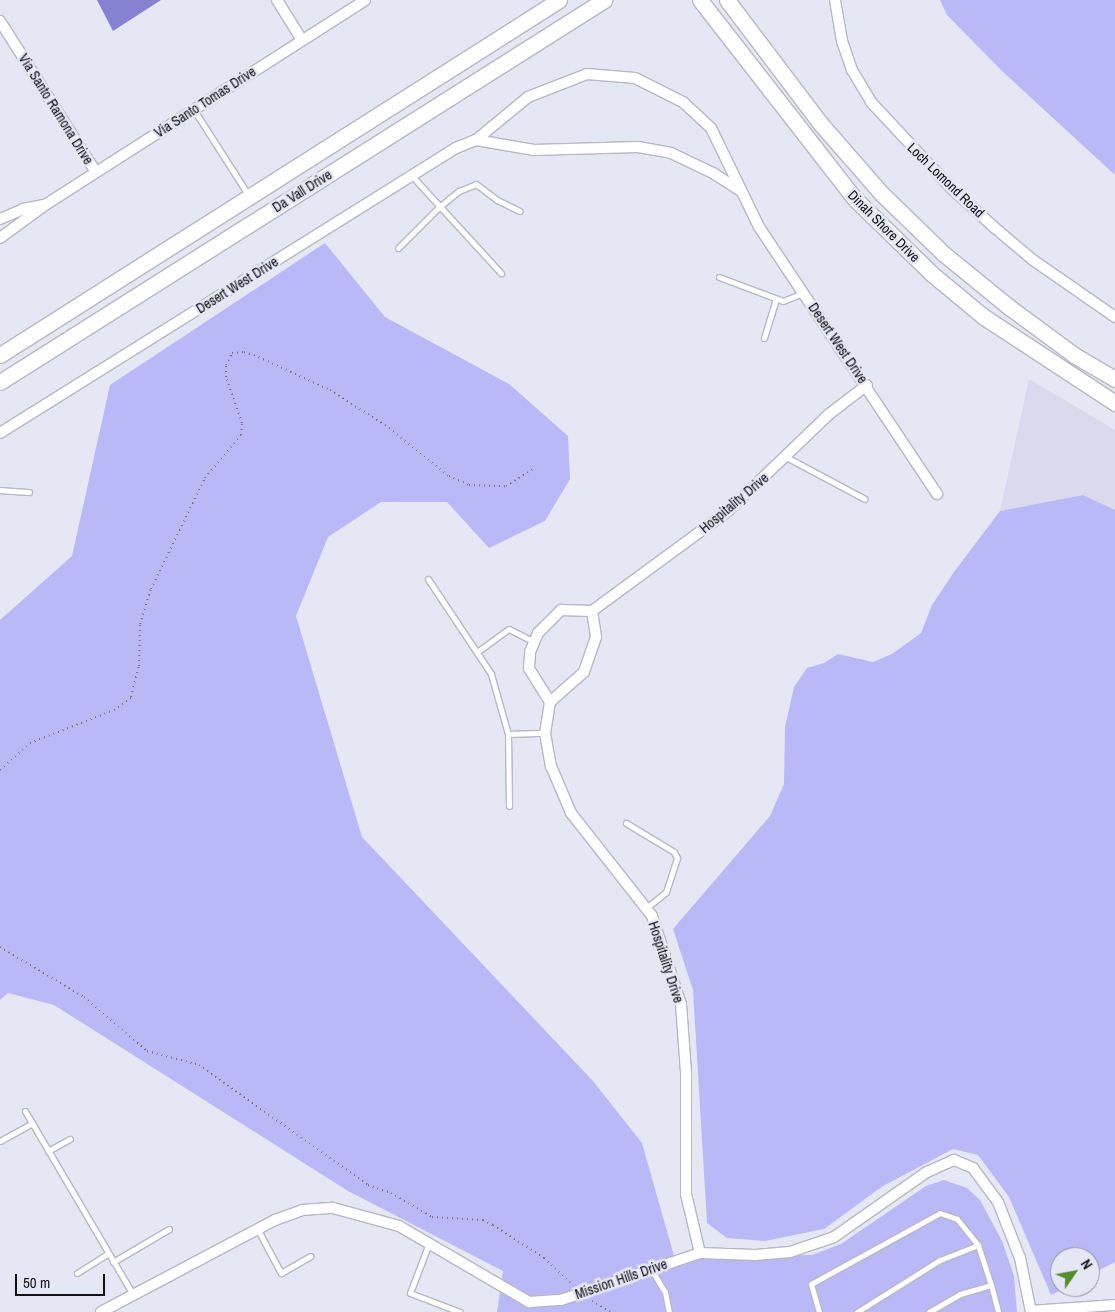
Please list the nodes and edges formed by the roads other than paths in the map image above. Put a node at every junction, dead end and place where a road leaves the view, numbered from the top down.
1 (277, 0) edge
2 (365, 0) edge
3 (559, 0) edge
4 (604, 0) edge
5 (700, 0) edge
6 (727, 0) edge
7 (835, 0) edge
8 (0, 21) edge
9 (302, 40) junction
10 (194, 110) junction
11 (476, 140) junction
12 (96, 172) junction
13 (412, 176) junction
14 (740, 191) junction
15 (250, 196) junction
16 (46, 205) junction
17 (439, 207) junction
18 (520, 211) dead end
19 (0, 219) edge
20 (0, 238) edge
21 (398, 248) dead end
22 (501, 273) dead end
23 (719, 277) dead end
24 (804, 293) junction
25 (776, 299) junction
26 (1115, 317) edge
27 (764, 338) dead end
28 (0, 355) edge
29 (1115, 379) edge
30 (0, 382) edge
31 (866, 385) junction
32 (1115, 403) edge
33 (0, 433) edge
34 (786, 456) junction
35 (0, 490) edge
36 (29, 492) dead end
37 (937, 494) dead end
38 (864, 499) dead end
39 (428, 579) dead end
40 (592, 611) junction
41 (534, 642) junction
42 (476, 652) junction
43 (550, 702) junction
44 (545, 733) junction
45 (508, 734) junction
46 (508, 806) dead end
47 (626, 823) dead end
48 (646, 908) junction
49 (25, 1111) dead end
50 (32, 1123) junction
51 (70, 1139) dead end
52 (0, 1142) edge
53 (48, 1150) junction
54 (169, 1229) dead end
55 (258, 1230) junction
56 (430, 1243) junction
57 (978, 1245) junction
58 (700, 1253) junction
59 (108, 1254) junction
60 (311, 1256) dead end
61 (113, 1262) junction
62 (650, 1268) junction
63 (77, 1273) dead end
64 (991, 1285) junction
65 (134, 1295) junction
66 (1115, 1305) edge
67 (101, 1312) edge
68 (460, 1312) edge
69 (669, 1312) edge
70 (819, 1312) edge
71 (857, 1312) edge
72 (929, 1312) edge
73 (998, 1312) edge
74 (1026, 1312) edge
75 (1031, 1312) edge

1 - 9 street
2 - 9 street, Via Santo Tomas Drive
3 - 15 main road, Da Vall Drive
4 - 30 main road, Da Vall Drive
5 - 32 main road, Dinah Shore Drive
6 - 29 main road, Dinah Shore Drive
7 - 26 street, Loch Lomond Road
8 - 12 street, Via Santo Ramona Drive
9 - 10 street, Via Santo Tomas Drive
10 - 12 street, Via Santo Tomas Drive
10 - 15 lane
11 - 13 street, Desert West Drive
11 - 14 street
11 - 14 street, Desert West Drive
12 - 16 street, Via Santo Tomas Drive
13 - 17 lane
13 - 33 street, Desert West Drive
14 - 24 street, Desert West Drive
15 - 28 main road, Da Vall Drive
16 - 19 street, Via Santo Tomas Drive
16 - 20 street, Via Santo Tomas Drive
17 - 18 lane
17 - 21 lane
17 - 22 lane
23 - 25 lane
24 - 25 lane
24 - 31 street, Desert West Drive
25 - 27 lane
31 - 34 street, Hospitality Drive
31 - 37 street, Desert West Drive
34 - 38 lane
34 - 40 street, Hospitality Drive
35 - 36 lane
39 - 42 lane
40 - 41 street
40 - 43 street
41 - 42 lane
41 - 43 street
42 - 45 lane
43 - 44 street, Hospitality Drive
44 - 45 lane
44 - 48 street, Hospitality Drive
45 - 46 lane
47 - 48 lane
48 - 58 street, Hospitality Drive
49 - 50 lane
50 - 52 lane
50 - 53 lane
51 - 53 lane
53 - 59 lane
54 - 61 lane
55 - 56 street, Mission Hills Drive
55 - 60 lane
55 - 65 street, Mission Hills Drive
56 - 62 street, Mission Hills Drive
56 - 68 lane
57 - 64 lane
57 - 70 lane
57 - 71 lane
58 - 62 street, Mission Hills Drive
58 - 75 street, Mission Hills Drive
59 - 61 lane
59 - 63 lane
61 - 65 lane
62 - 69 lane
64 - 72 lane
64 - 73 lane
65 - 67 street, Mission Hills Drive
66 - 75 street
74 - 75 lane

